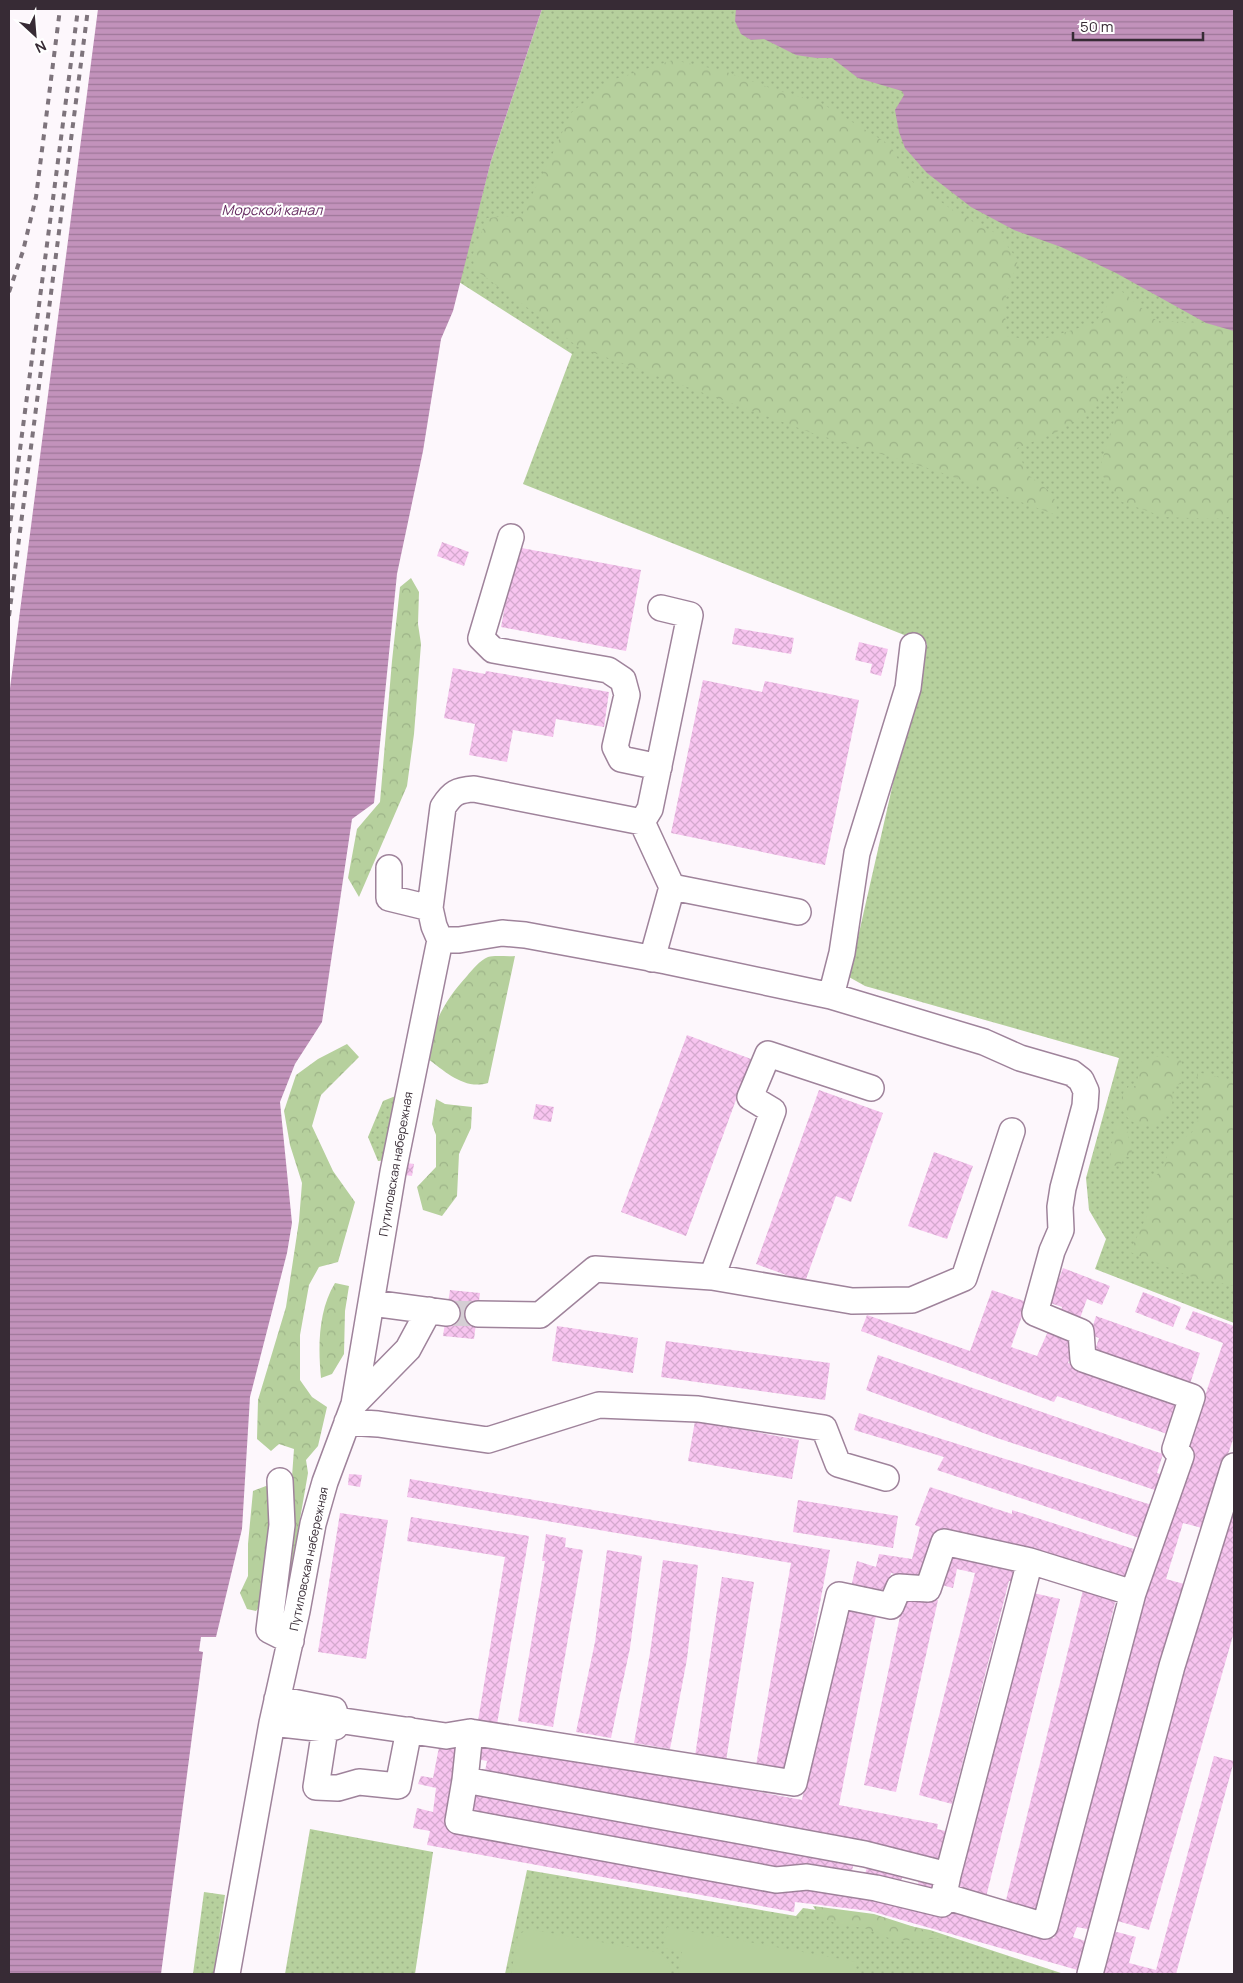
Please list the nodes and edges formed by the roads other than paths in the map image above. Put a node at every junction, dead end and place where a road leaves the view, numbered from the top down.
1 (511, 537) dead end
2 (661, 608) dead end
3 (913, 646) dead end
4 (659, 768) junction
5 (642, 822) junction
6 (389, 868) dead end
7 (672, 887) junction
8 (430, 908) junction
9 (798, 912) dead end
10 (440, 940) junction
11 (652, 959) junction
12 (831, 996) junction
13 (871, 1088) dead end
14 (1012, 1131) dead end
15 (712, 1277) junction
16 (372, 1303) junction
17 (478, 1314) tunnel mouth
18 (350, 1413) junction
19 (1234, 1466) edge
20 (886, 1478) dead end
21 (280, 1480) dead end
22 (1030, 1561) junction
23 (1133, 1593) junction
24 (291, 1641) junction
25 (277, 1699) junction
26 (272, 1723) junction
27 (331, 1724) junction
28 (409, 1730) junction
29 (470, 1732) junction
30 (465, 1780) junction
31 (946, 1886) junction
32 (227, 1974) edge
33 (1090, 1974) edge

1 - 4 street
2 - 4 street
3 - 12 street
4 - 5 street
5 - 7 street
5 - 8 street
6 - 8 street
7 - 9 street
7 - 11 street
8 - 10 street
10 - 11 street
10 - 16 street, Путиловская набережная
11 - 12 street
12 - 23 street
13 - 15 street
14 - 15 street
15 - 17 street
16 - 18 street, Путиловская набережная
16 - 18 street
18 - 20 street
18 - 24 street, Путиловская набережная
19 - 33 street
21 - 24 street
22 - 23 street
22 - 29 street
22 - 31 street
23 - 31 street
24 - 25 street, Путиловская набережная
25 - 26 street, Путиловская набережная
25 - 27 street
26 - 27 street
26 - 32 street, Путиловская набережная
27 - 28 street
27 - 28 street
28 - 29 street
29 - 30 street
30 - 31 street
30 - 31 street

